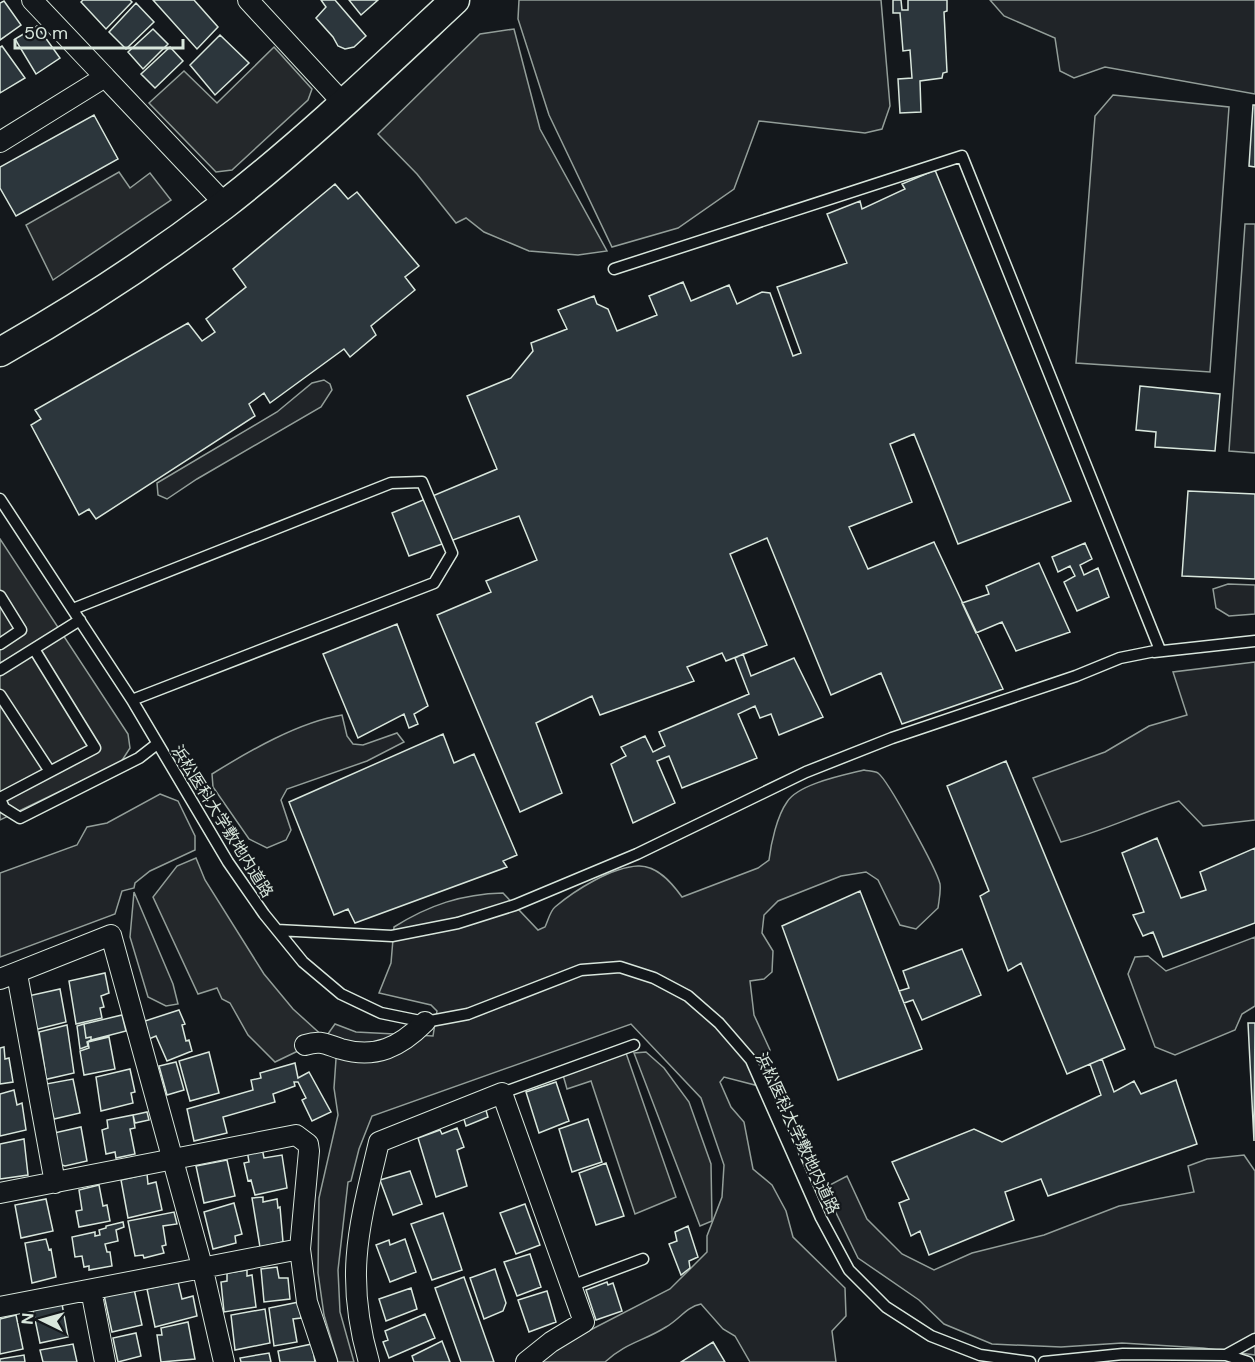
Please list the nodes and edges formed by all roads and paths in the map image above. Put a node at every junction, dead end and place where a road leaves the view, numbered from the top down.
1 (32, 0) edge
2 (248, 0) edge
3 (455, 0) edge
4 (105, 77) junction
5 (344, 104) junction
6 (0, 142) edge
7 (225, 204) junction
8 (614, 269) dead end
9 (0, 352) edge
10 (0, 499) edge
11 (0, 596) edge
12 (74, 609) junction
13 (80, 620) junction
14 (1255, 641) edge
15 (0, 644) edge
16 (34, 649) junction
17 (1160, 650) junction
18 (1, 667) edge
19 (0, 695) edge
20 (132, 700) junction
21 (158, 744) junction
22 (49, 770) junction
23 (0, 798) edge
24 (277, 930) junction
25 (8, 977) edge
26 (425, 1022) junction
27 (305, 1045) dead end
28 (634, 1045) dead end
29 (502, 1093) junction
30 (171, 1159) junction
31 (55, 1183) junction
32 (0, 1193) edge
33 (300, 1249) junction
34 (643, 1259) dead end
35 (202, 1266) junction
36 (571, 1286) junction
37 (91, 1290) junction
38 (0, 1307) edge
39 (1255, 1339) edge
40 (1226, 1355) junction
41 (105, 1362) edge
42 (224, 1362) edge
43 (327, 1362) edge
44 (369, 1362) edge
45 (526, 1362) edge
46 (1030, 1362) edge
47 (1044, 1362) edge
48 (1248, 1362) edge

1 - 4 street
2 - 5 street
3 - 5 street
4 - 6 street
4 - 7 street
5 - 7 street
7 - 9 street
8 - 17 lane
10 - 12 lane, 浜松医科大学敷地内道路
11 - 15 lane
12 - 13 lane, 浜松医科大学敷地内道路
12 - 20 lane
13 - 16 lane
13 - 20 lane, 浜松医科大学敷地内道路
14 - 17 lane
16 - 18 lane
16 - 22 lane
17 - 24 lane
19 - 22 lane
20 - 21 lane, 浜松医科大学敷地内道路
21 - 23 lane
21 - 24 lane, 浜松医科大学敷地内道路
22 - 23 lane
24 - 26 lane, 浜松医科大学敷地内道路
25 - 30 street
25 - 31 street
26 - 27 street
26 - 46 lane, 浜松医科大学敷地内道路
28 - 29 lane
29 - 36 street
29 - 44 street
30 - 31 street
30 - 33 street
30 - 35 street
31 - 32 street
33 - 35 street
33 - 43 street
34 - 36 lane
35 - 37 street
35 - 42 street
36 - 45 street
37 - 38 street
37 - 41 street
39 - 40 lane
40 - 47 lane
40 - 48 lane

